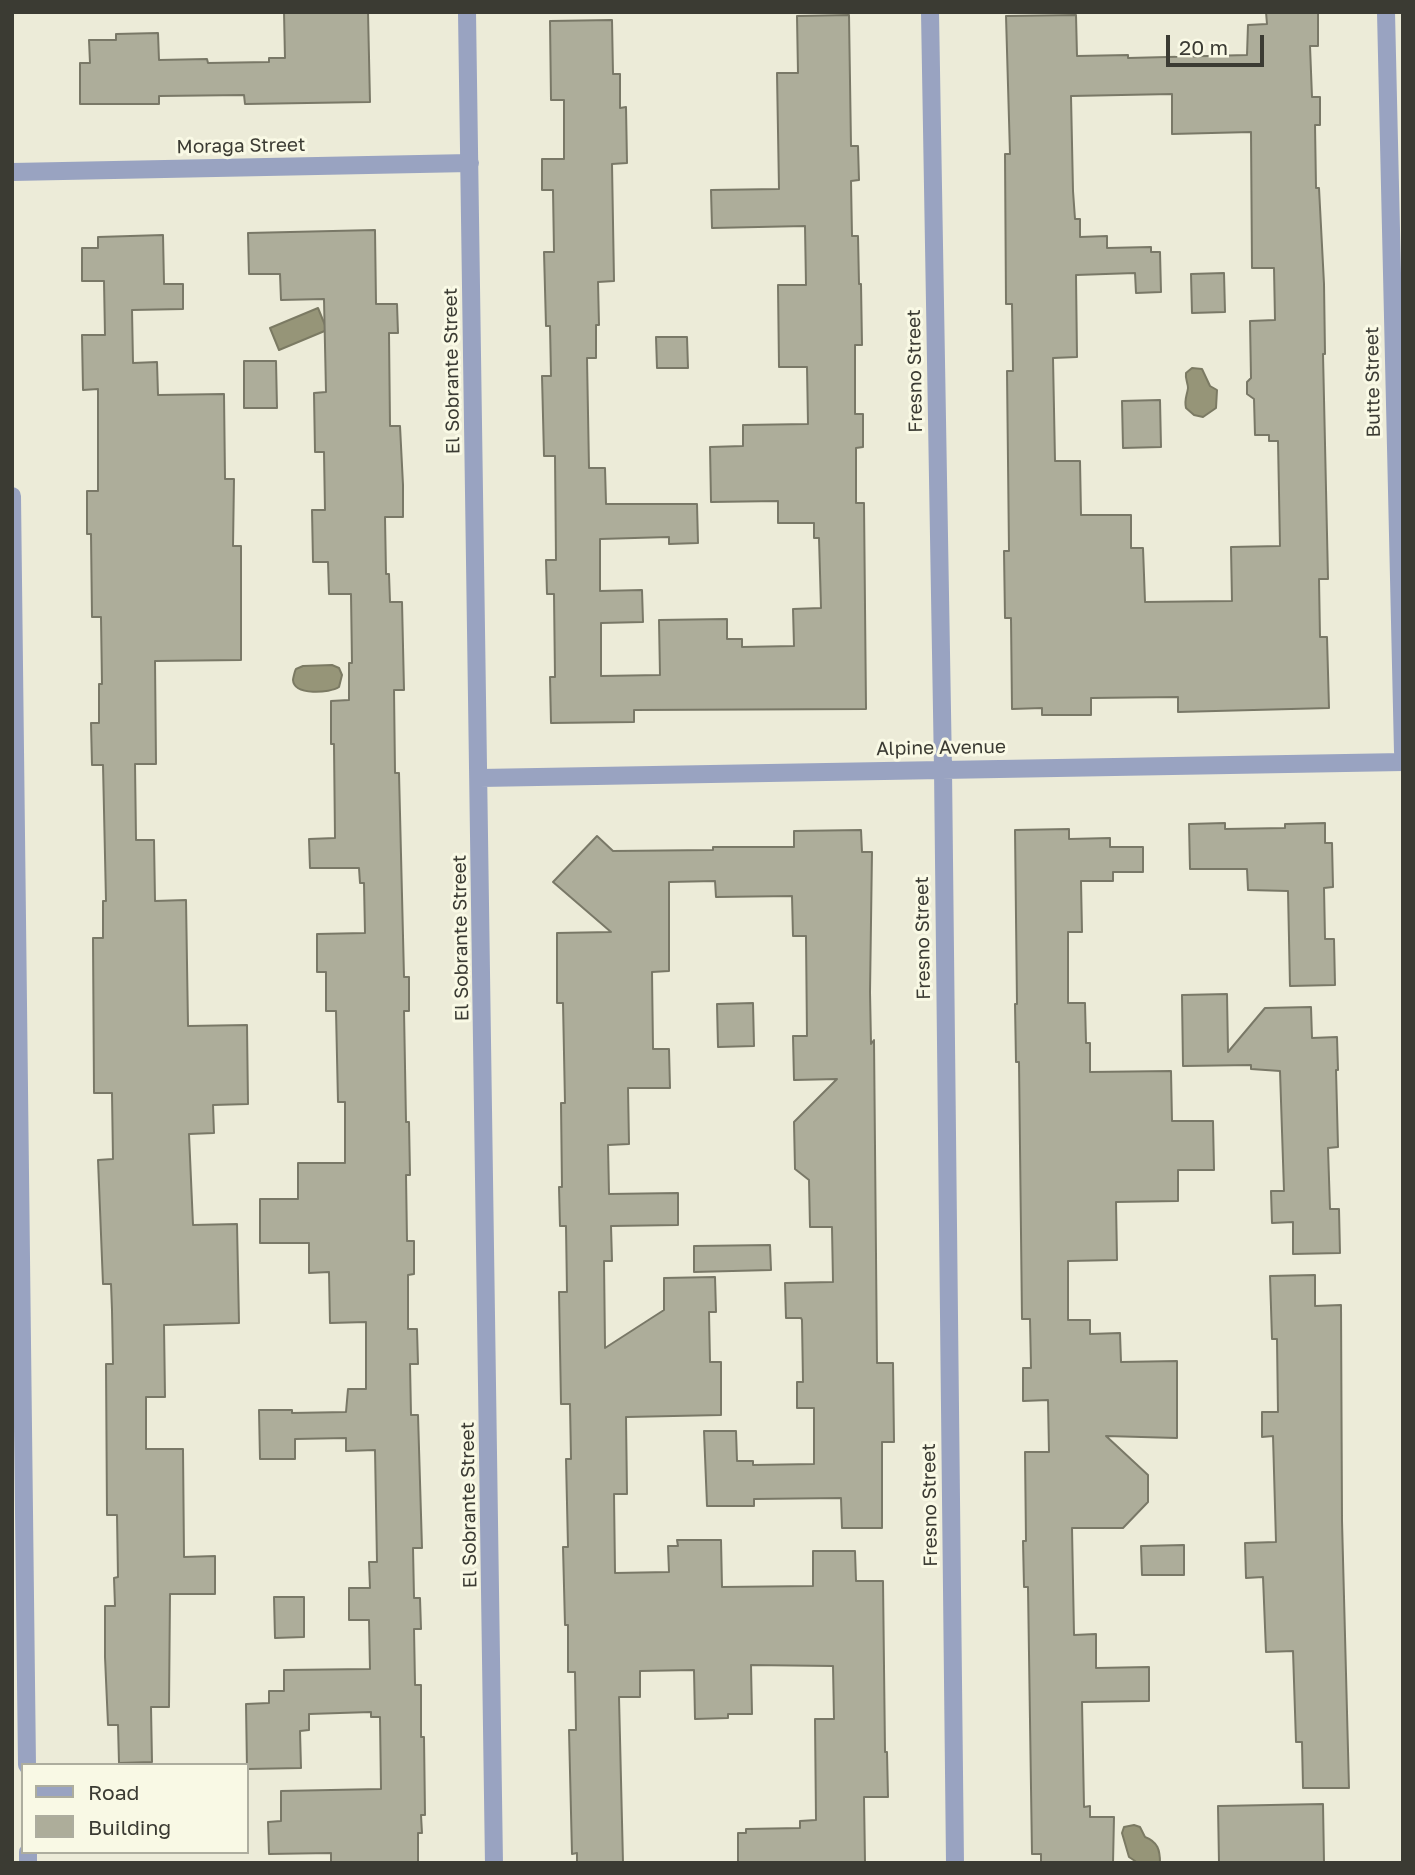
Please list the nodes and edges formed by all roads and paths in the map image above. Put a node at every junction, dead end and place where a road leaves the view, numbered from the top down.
1 (467, 12) edge
2 (930, 12) edge
3 (1386, 12) edge
4 (470, 163) junction
5 (12, 172) edge
6 (12, 496) edge
7 (1403, 752) edge
8 (1403, 762) edge
9 (943, 769) junction
10 (480, 778) junction
11 (27, 1763) edge
12 (494, 1863) edge
13 (955, 1863) edge

1 - 4 street, El Sobrante Street
2 - 9 street, Fresno Street
3 - 7 street, Butte Street
4 - 5 street, Moraga Street
4 - 10 street, El Sobrante Street
6 - 11 street
8 - 9 street, Alpine Avenue
9 - 10 street, Alpine Avenue
9 - 13 street, Fresno Street
10 - 12 street, El Sobrante Street

